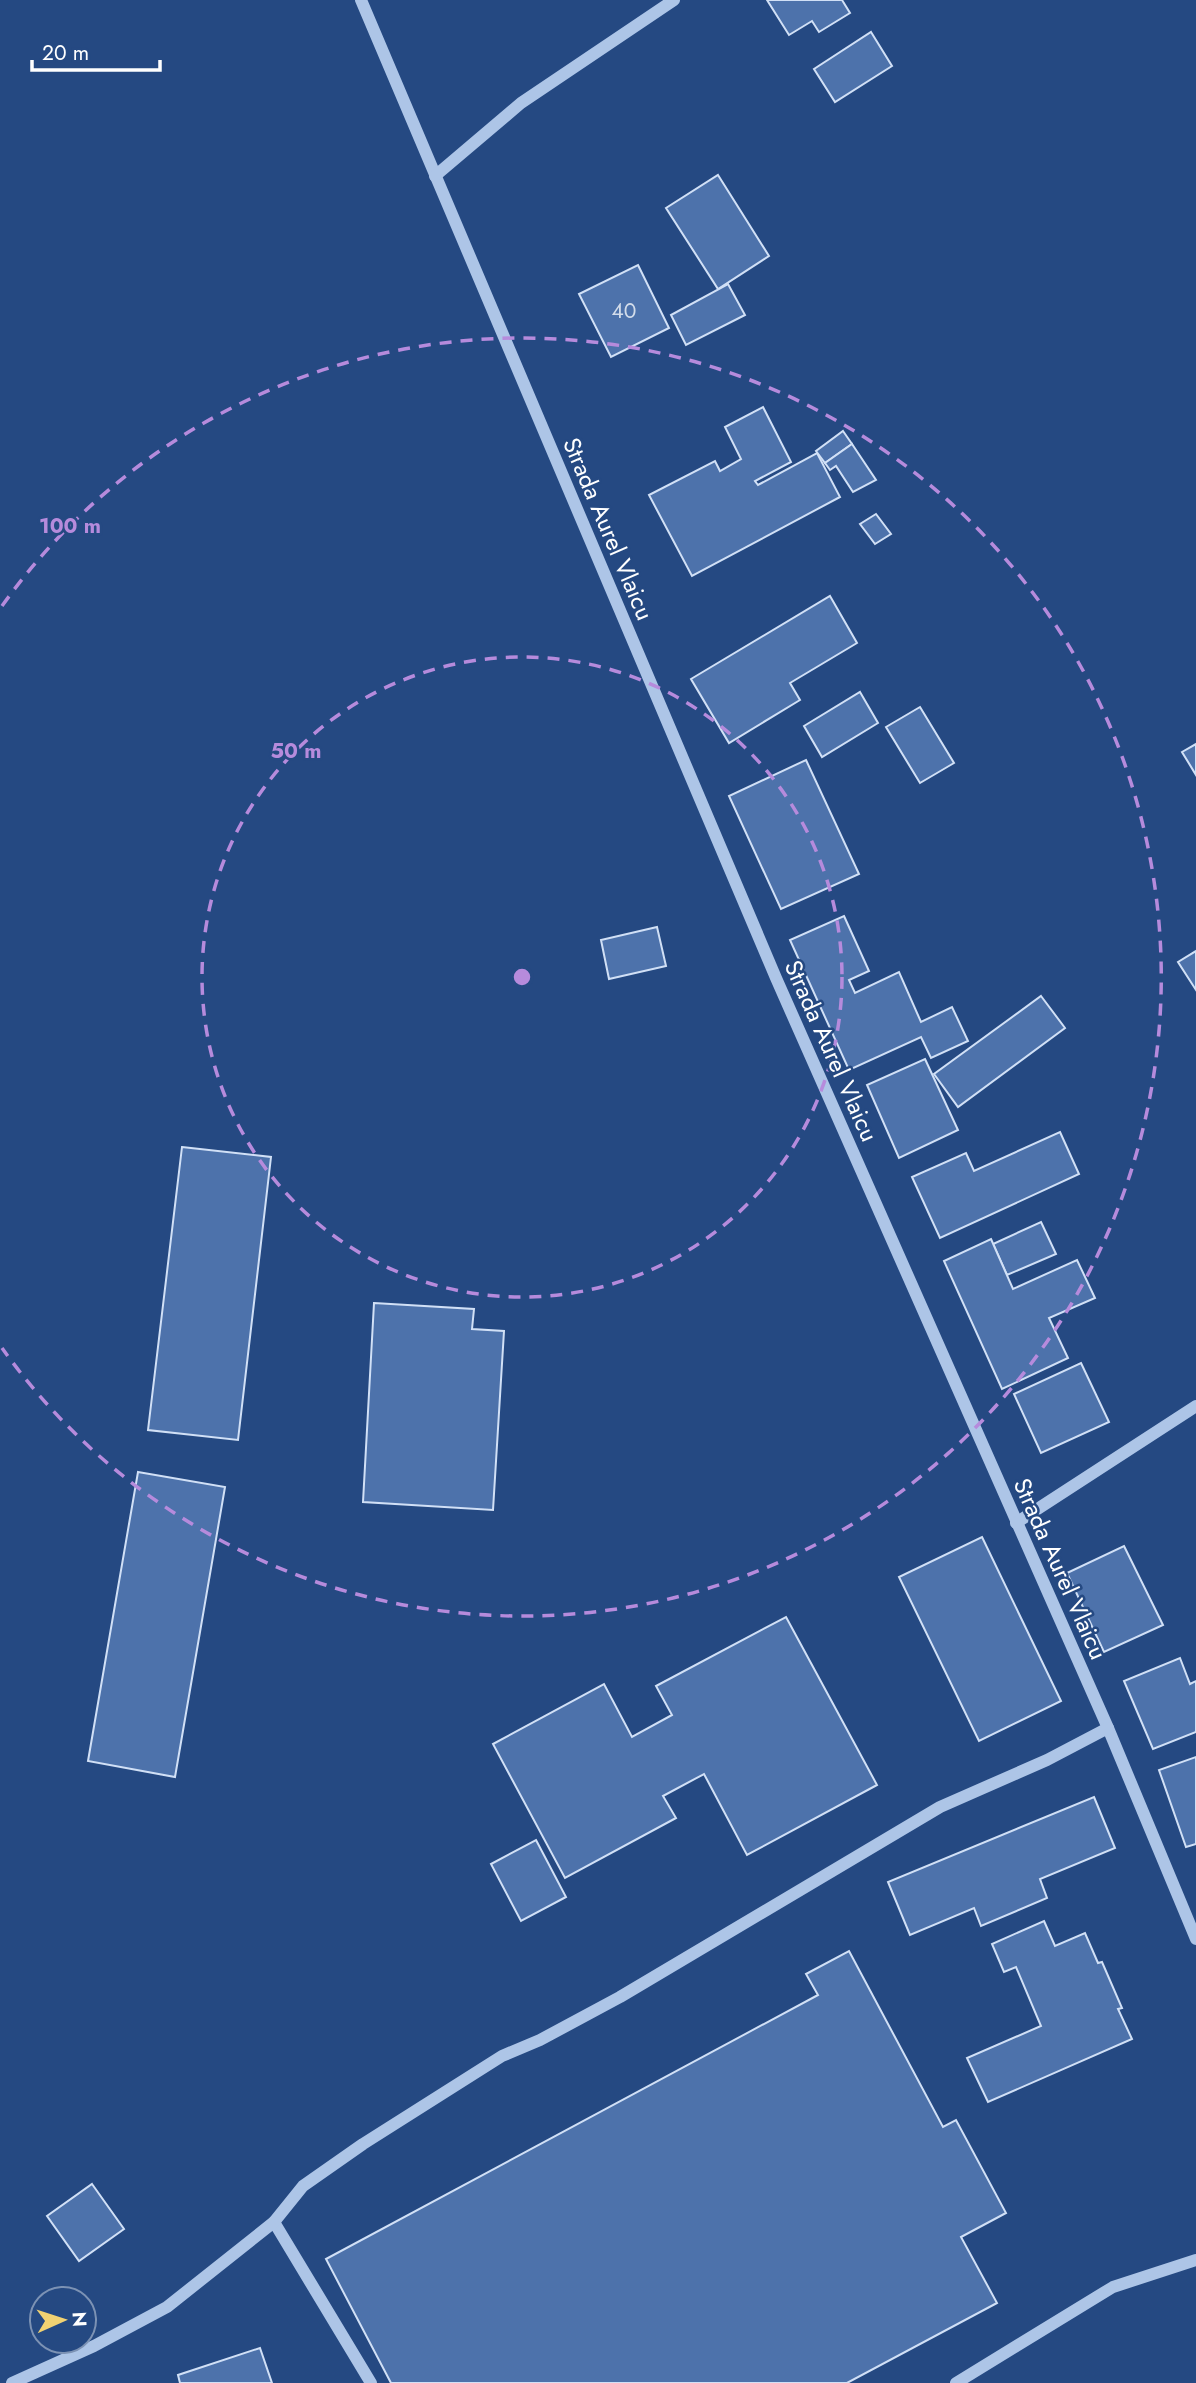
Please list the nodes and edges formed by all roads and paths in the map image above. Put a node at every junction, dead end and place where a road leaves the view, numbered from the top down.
1 (361, 0) edge
2 (674, 0) edge
3 (435, 176) junction
4 (1196, 1406) edge
5 (1016, 1522) junction
6 (1108, 1728) junction
7 (1196, 1939) edge
8 (274, 2222) junction
9 (1196, 2260) edge
10 (12, 2383) edge
11 (371, 2383) edge
12 (956, 2383) edge

1 - 3 street, Strada Aurel Vlaicu
2 - 3 street
3 - 5 street, Strada Aurel Vlaicu
4 - 5 street
5 - 6 street, Strada Aurel Vlaicu
6 - 7 street, Strada Aurel Vlaicu
6 - 8 street
8 - 10 street
8 - 11 street
9 - 12 street

